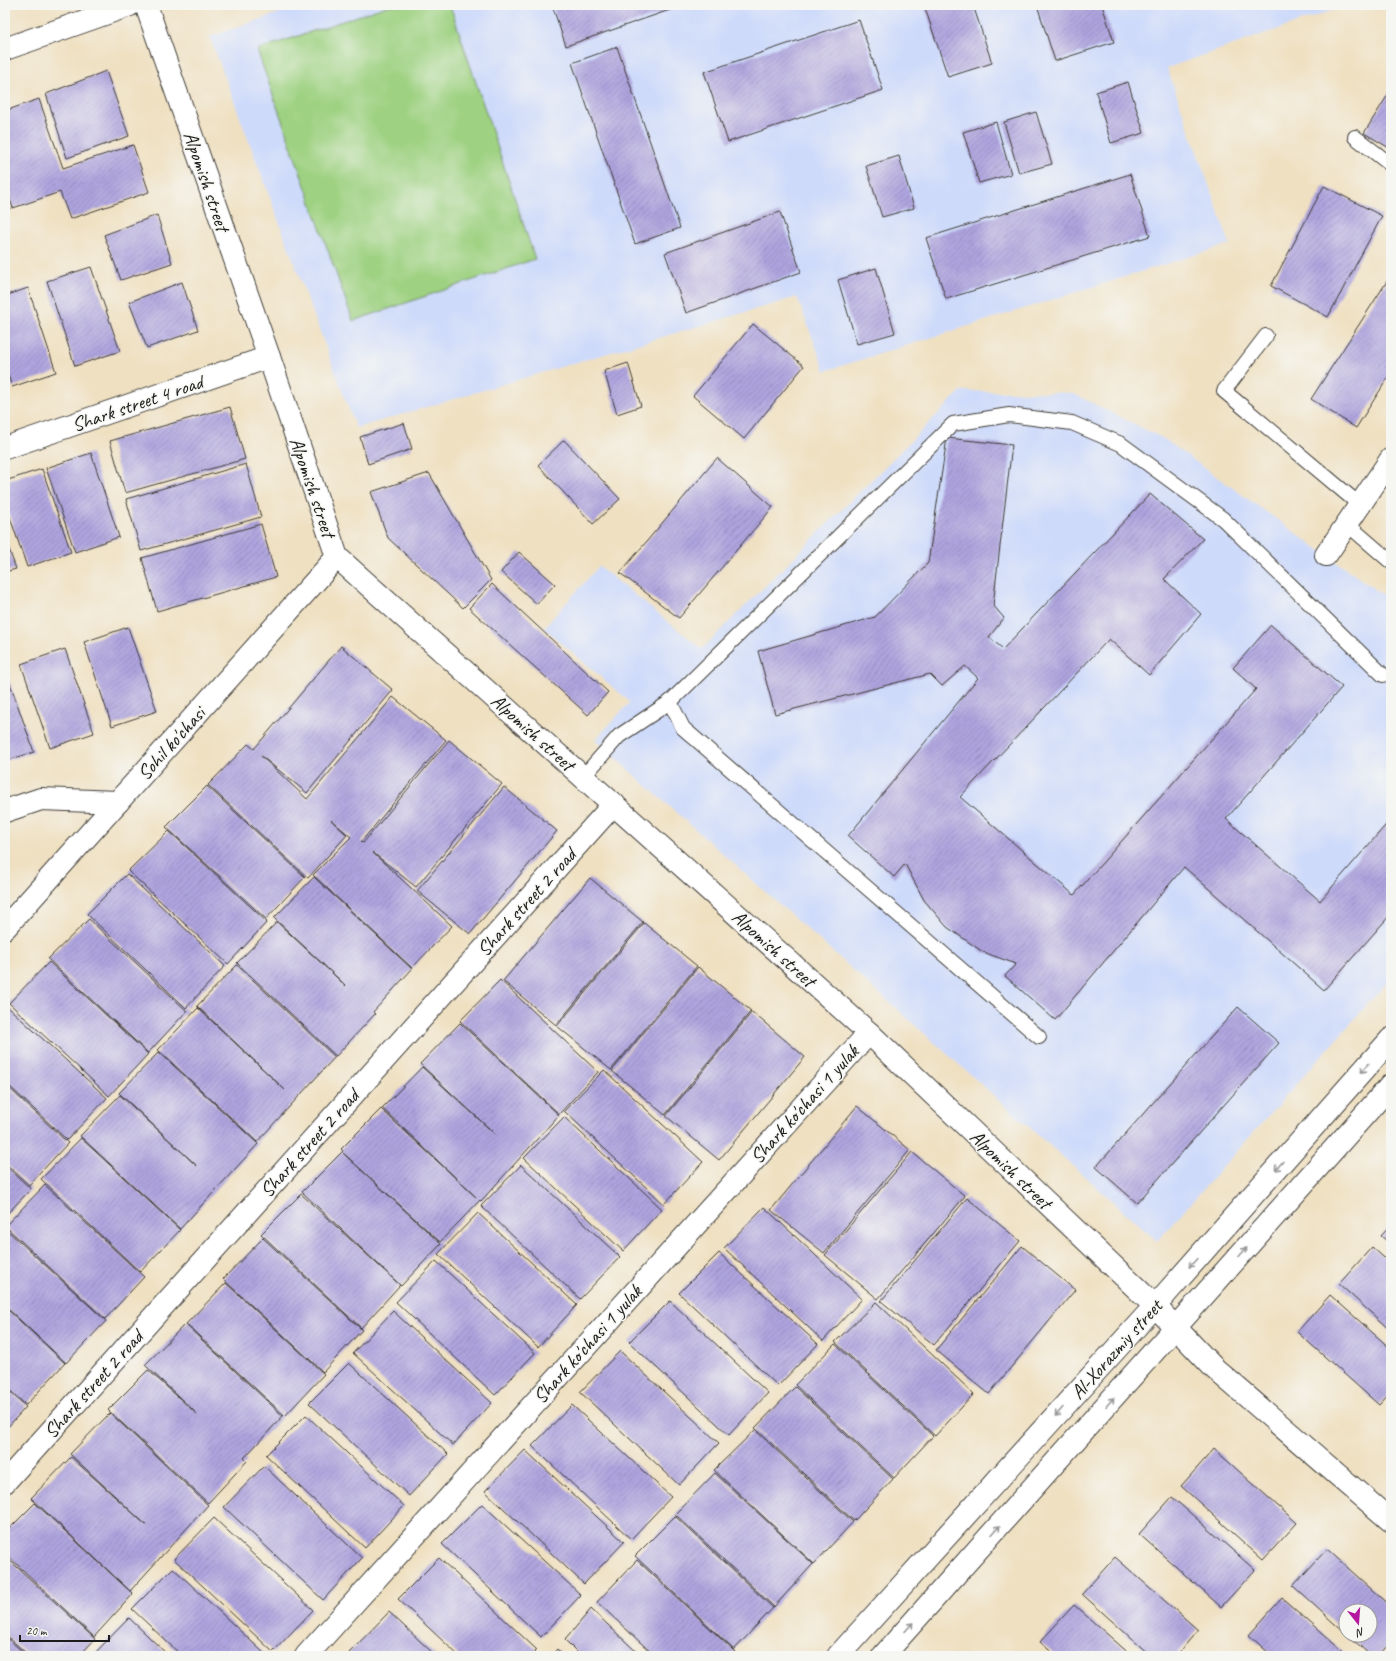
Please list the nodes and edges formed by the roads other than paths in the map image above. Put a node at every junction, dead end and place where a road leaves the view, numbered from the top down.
1 (130, 5) edge
2 (146, 5) edge
3 (5, 49) edge
4 (1355, 137) dead end
5 (1391, 165) edge
6 (1266, 336) dead end
7 (269, 357) junction
8 (5, 448) edge
9 (1391, 458) edge
10 (1360, 504) junction
11 (1347, 524) junction
12 (1326, 555) dead end
13 (337, 557) junction
14 (1391, 562) edge
15 (1383, 675) dead end
16 (670, 702) junction
17 (583, 777) junction
18 (118, 802) junction
19 (614, 804) junction
20 (5, 812) edge
21 (5, 928) edge
22 (869, 1032) junction
23 (1039, 1037) dead end
24 (1391, 1039) edge
25 (1391, 1085) edge
26 (1155, 1306) junction
27 (1176, 1328) junction
28 (5, 1482) edge
29 (1391, 1521) edge
30 (306, 1656) edge
31 (838, 1656) edge
32 (883, 1656) edge

1 - 3 street
2 - 7 street, Alpomish street
4 - 5 lane
6 - 10 lane
7 - 8 street, Shark street 4 road
7 - 13 street, Alpomish street
9 - 10 street
10 - 11 street
11 - 12 street
11 - 14 lane
13 - 17 street, Alpomish street
13 - 18 street, Sohil ko'chasi
15 - 16 lane
16 - 17 lane
16 - 23 lane
17 - 19 street, Alpomish street
18 - 20 street
18 - 21 street, Sohil ko'chasi
19 - 22 street, Alpomish street
19 - 28 street, Shark street 2 road
22 - 26 street, Alpomish street
22 - 30 street, Shark ko'chasi 1 yulak
24 -> 26 street, Al-Xorazmiy street
27 -> 25 street, Al-Xorazmiy street
26 - 27 street, Alpomish street
26 -> 31 street, Al-Xorazmiy street
27 - 29 street, Alpomish street
32 -> 27 street, Al-Xorazmiy street

